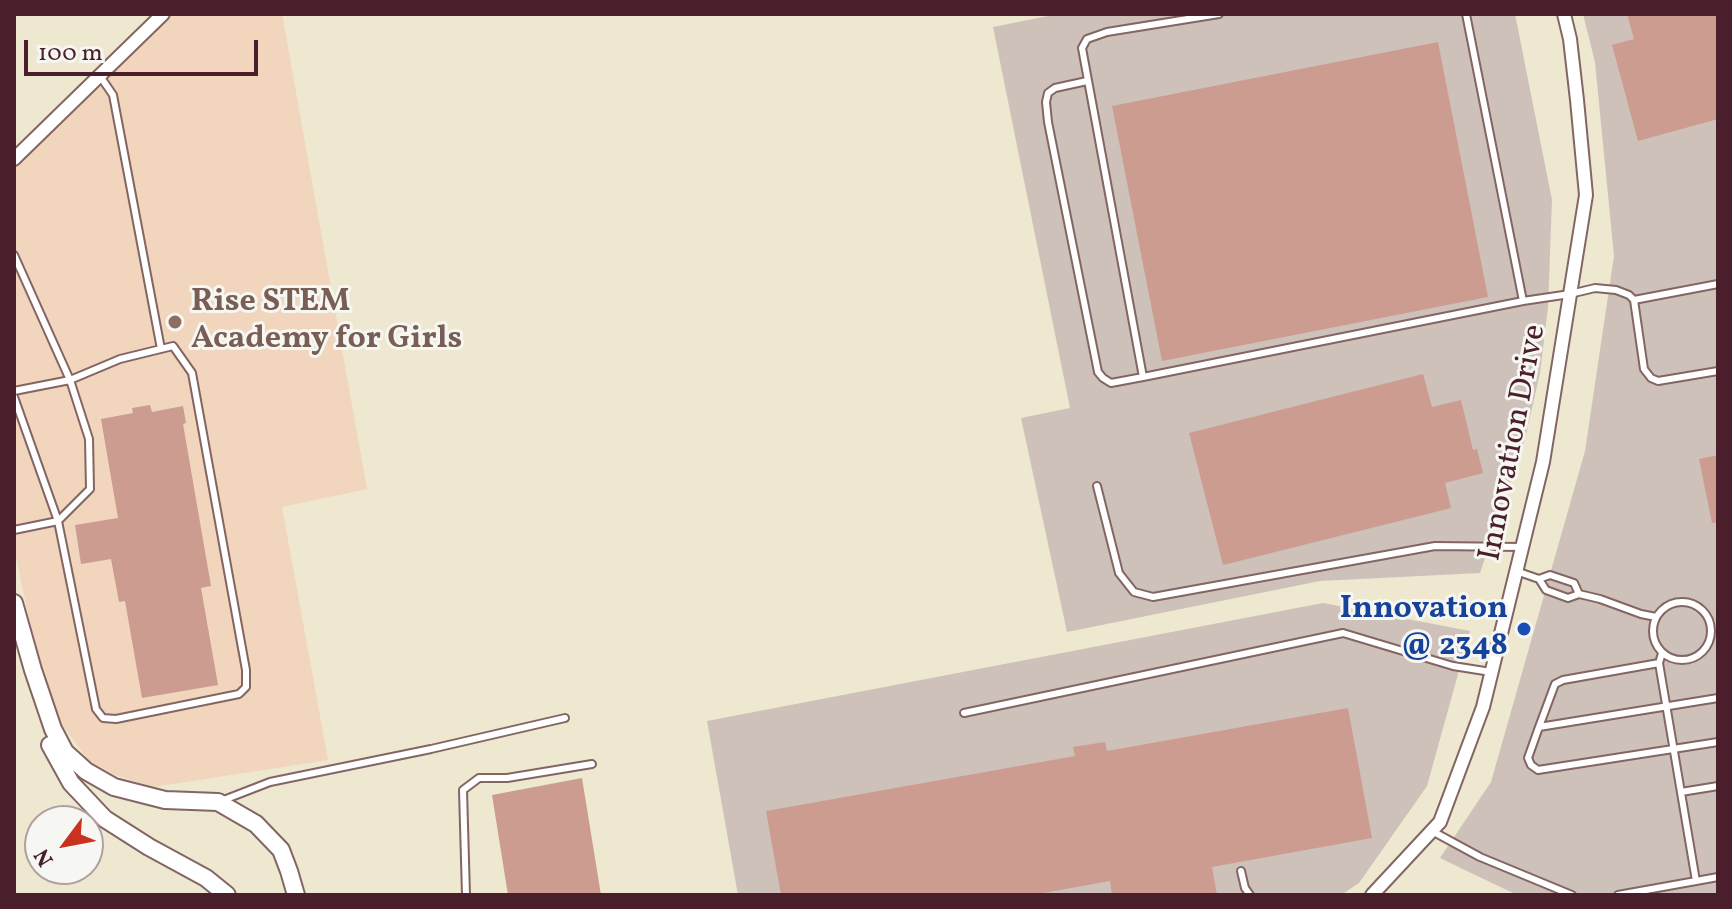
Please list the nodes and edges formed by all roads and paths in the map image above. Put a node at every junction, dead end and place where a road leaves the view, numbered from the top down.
1 (163, 14) edge
2 (1219, 14) edge
3 (1466, 14) edge
4 (1564, 14) edge
5 (100, 76) junction
6 (1087, 81) junction
7 (14, 159) edge
8 (14, 255) edge
9 (1718, 284) edge
10 (1570, 294) junction
11 (1634, 300) junction
12 (1523, 301) junction
13 (161, 349) junction
14 (1718, 371) edge
15 (1143, 377) junction
16 (70, 380) junction
17 (14, 391) edge
18 (14, 397) edge
19 (1097, 486) dead end
20 (58, 521) junction
21 (14, 530) edge
22 (1522, 547) junction
23 (1516, 571) junction
24 (1539, 579) junction
25 (1579, 594) junction
26 (14, 603) edge
27 (1656, 617) junction
28 (1662, 653) junction
29 (1659, 663) junction
30 (33, 670) junction
31 (1491, 672) junction
32 (1718, 698) edge
33 (1666, 706) junction
34 (964, 713) dead end
35 (565, 718) dead end
36 (1539, 727) junction
37 (1718, 742) edge
38 (1674, 749) junction
39 (592, 764) dead end
40 (1718, 786) edge
41 (1681, 792) junction
42 (218, 802) junction
43 (1432, 831) junction
44 (1241, 871) dead end
45 (1718, 877) edge
46 (1696, 881) junction
47 (227, 895) edge
48 (296, 895) edge
49 (466, 895) edge
50 (1250, 895) edge
51 (1372, 895) edge
52 (1572, 895) edge
53 (1618, 895) edge

1 - 5 street
2 - 6 lane
3 - 12 lane
4 - 10 street, Innovation Drive
5 - 7 street
5 - 13 lane
6 - 15 lane
6 - 15 lane
8 - 16 lane
9 - 11 lane
10 - 11 lane
10 - 12 lane
10 - 22 street, Innovation Drive
11 - 14 lane
12 - 15 lane
13 - 16 lane
13 - 20 lane
16 - 17 lane
16 - 20 lane
18 - 20 lane
19 - 22 lane
20 - 21 lane
22 - 23 street, Innovation Drive
23 - 24 lane
23 - 31 street, Innovation Drive
24 - 25 lane
24 - 25 lane
25 - 27 lane
26 - 30 street
27 - 28 lane
27 - 28 lane
28 - 29 lane
29 - 33 lane
29 - 36 lane
30 - 42 street
30 - 47 street
31 - 34 lane
31 - 43 street, Innovation Drive
32 - 33 lane
33 - 36 lane
33 - 38 lane
35 - 42 lane
36 - 38 lane
37 - 38 lane
38 - 41 lane
39 - 49 lane
40 - 41 lane
41 - 46 lane
42 - 48 street
43 - 51 street, Innovation Drive
43 - 52 lane
44 - 50 lane
45 - 46 lane
46 - 53 lane

